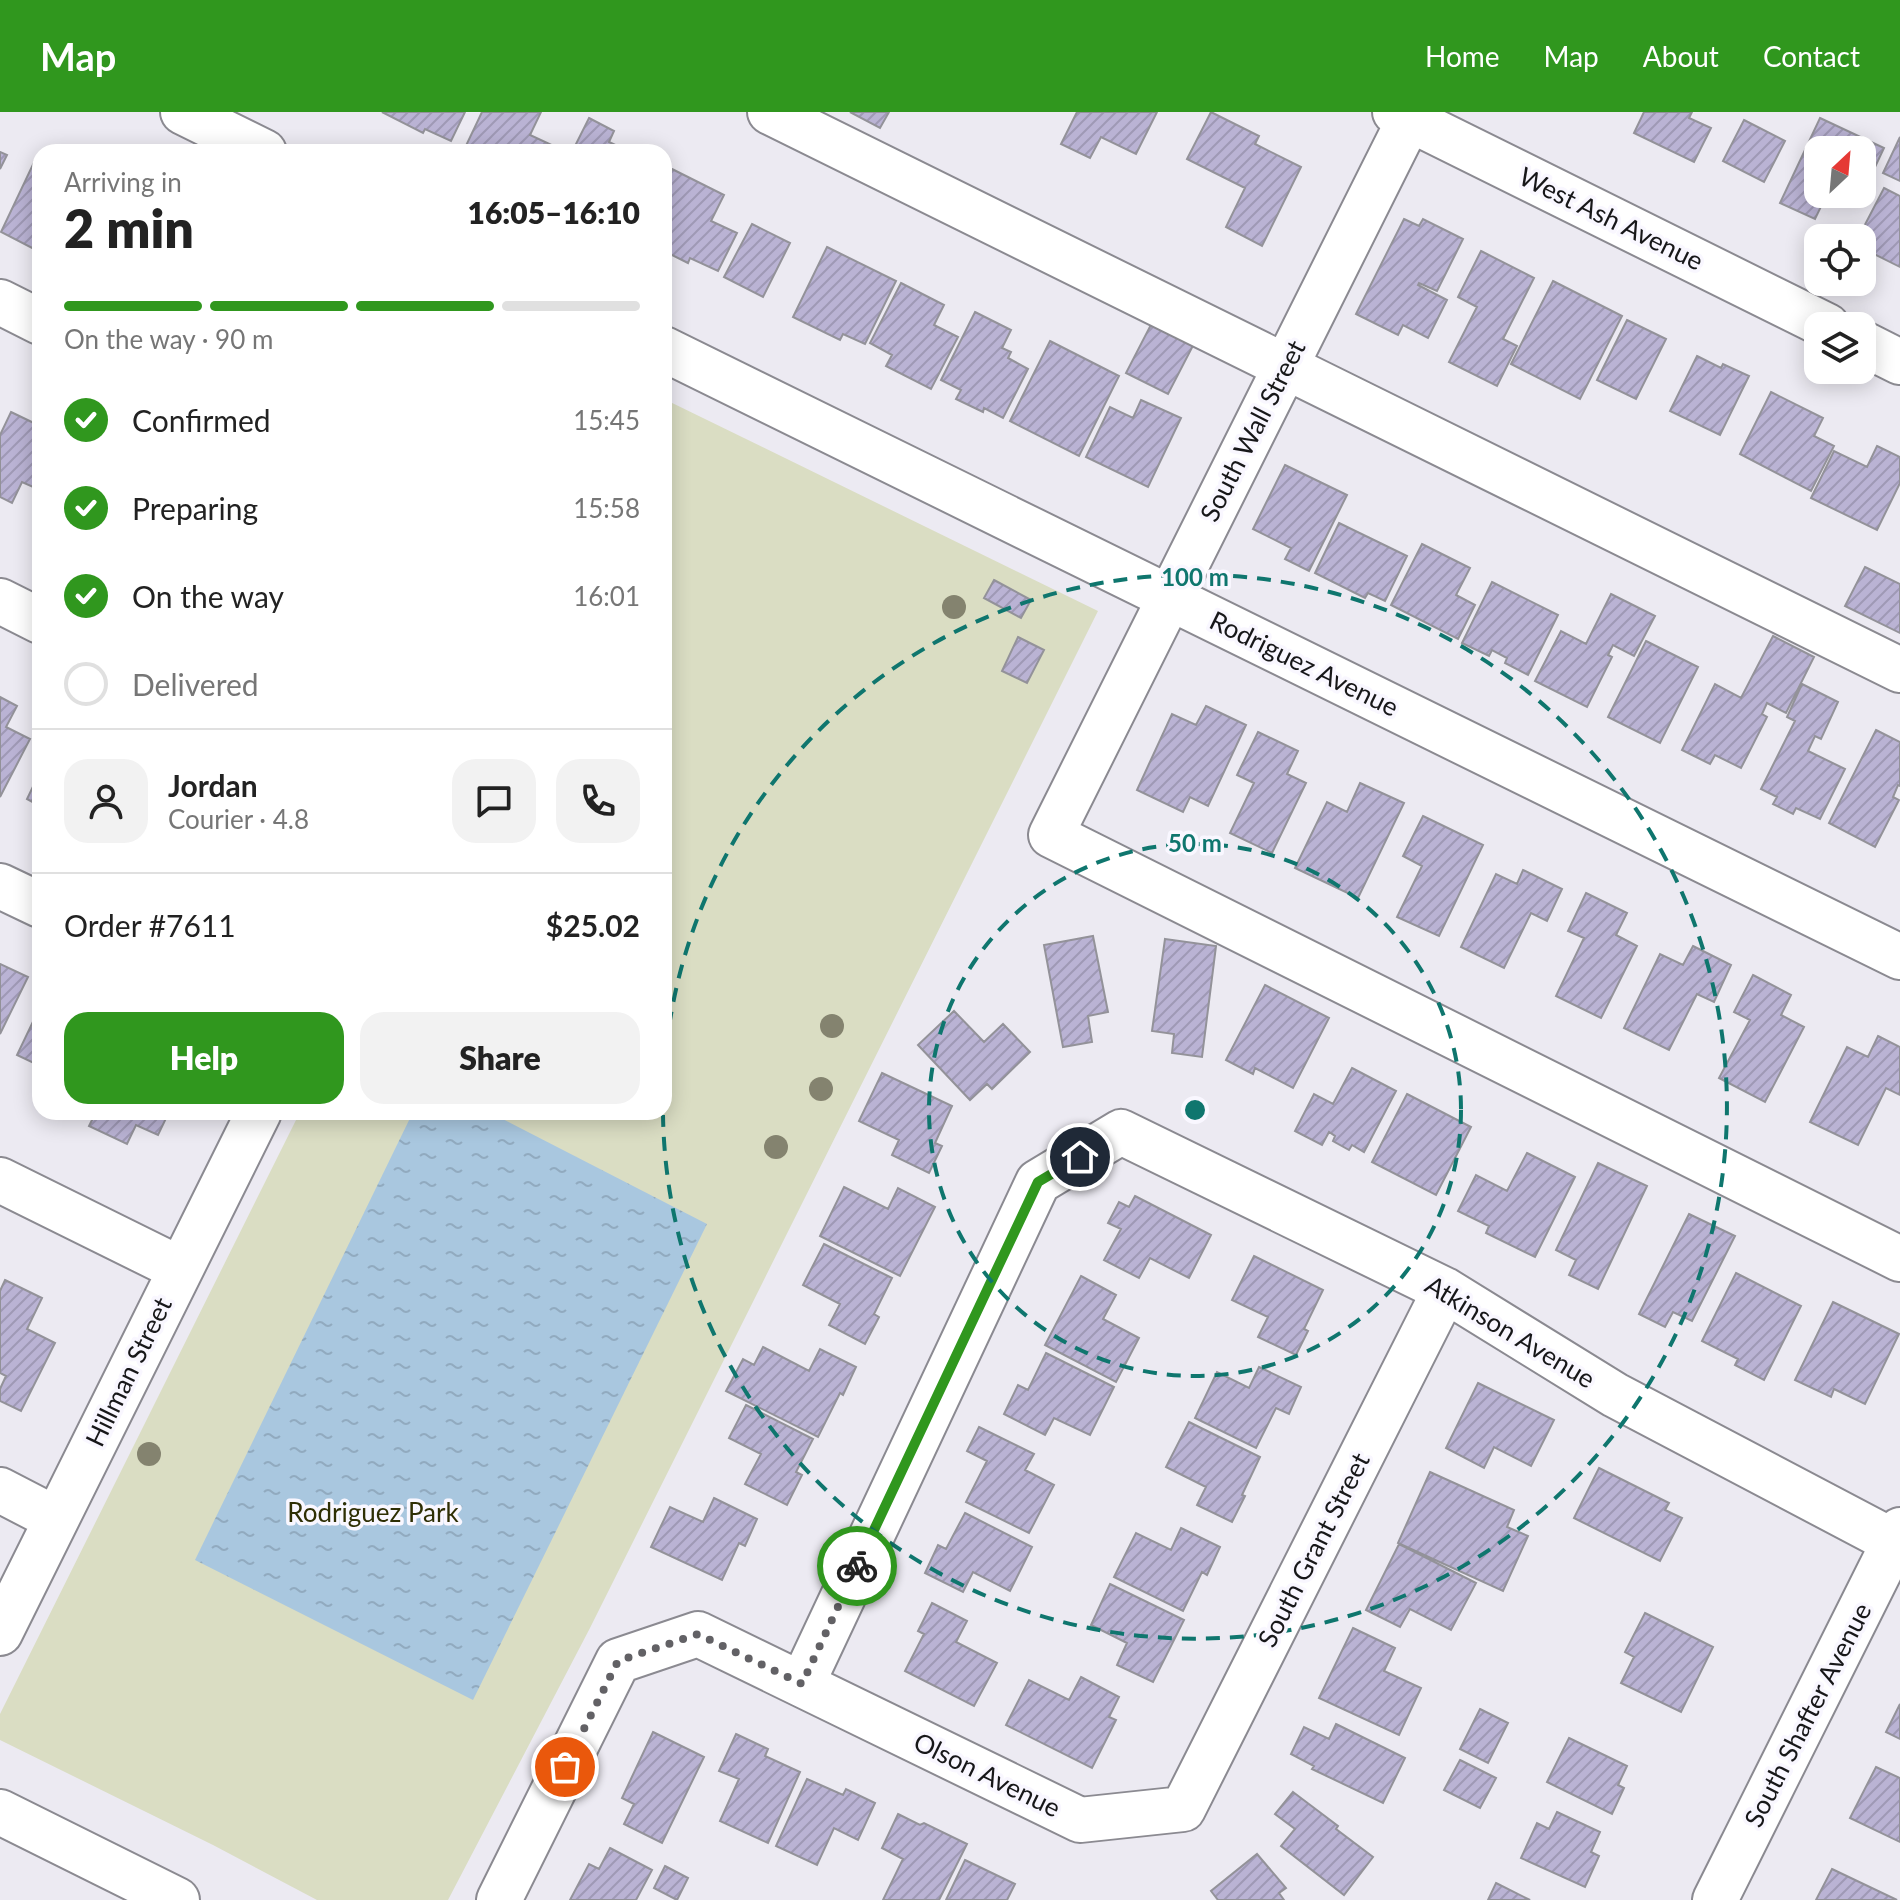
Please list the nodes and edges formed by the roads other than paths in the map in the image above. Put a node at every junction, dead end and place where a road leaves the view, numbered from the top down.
1 (770, 112) edge
2 (1406, 114) edge
3 (202, 116) edge
4 (250, 144) edge
5 (0, 302) edge
6 (1804, 314) edge
7 (32, 318) edge
8 (1876, 350) edge
9 (672, 353) edge
10 (1900, 362) edge
11 (1286, 366) junction
12 (1169, 598) junction
13 (0, 601) edge
14 (32, 617) edge
15 (1900, 670) edge
16 (0, 886) edge
17 (32, 901) edge
18 (1896, 945) edge
19 (255, 1120) edge
20 (0, 1180) edge
21 (1900, 1259) edge
22 (180, 1269) junction
23 (1445, 1290) junction
24 (0, 1490) edge
25 (56, 1519) junction
26 (1897, 1536) edge
27 (0, 1633) edge
28 (802, 1684) junction
29 (1183, 1809) joint
30 (0, 1812) edge
31 (159, 1896) edge
32 (499, 1900) edge
33 (1715, 1900) edge

1 - 11 street
2 - 6 street, West Ash Avenue
2 - 11 street, South Wall Street
3 - 4 street
5 - 7 street
8 - 10 street
9 - 12 street, Rodriguez Avenue
11 - 12 street, South Wall Street
11 - 15 street
12 - 18 street, Rodriguez Avenue
12 - 21 street, South Wall Street
13 - 14 street
16 - 17 street
19 - 22 street, Hillman Street
20 - 22 street
22 - 25 street, Hillman Street
23 - 26 street, Atkinson Avenue
23 - 28 street, Atkinson Avenue
23 - 29 street, South Grant Street
24 - 25 street
25 - 27 street, Hillman Street
26 - 33 street, South Shafter Avenue
28 - 29 street, Olson Avenue
28 - 32 street
30 - 31 street

